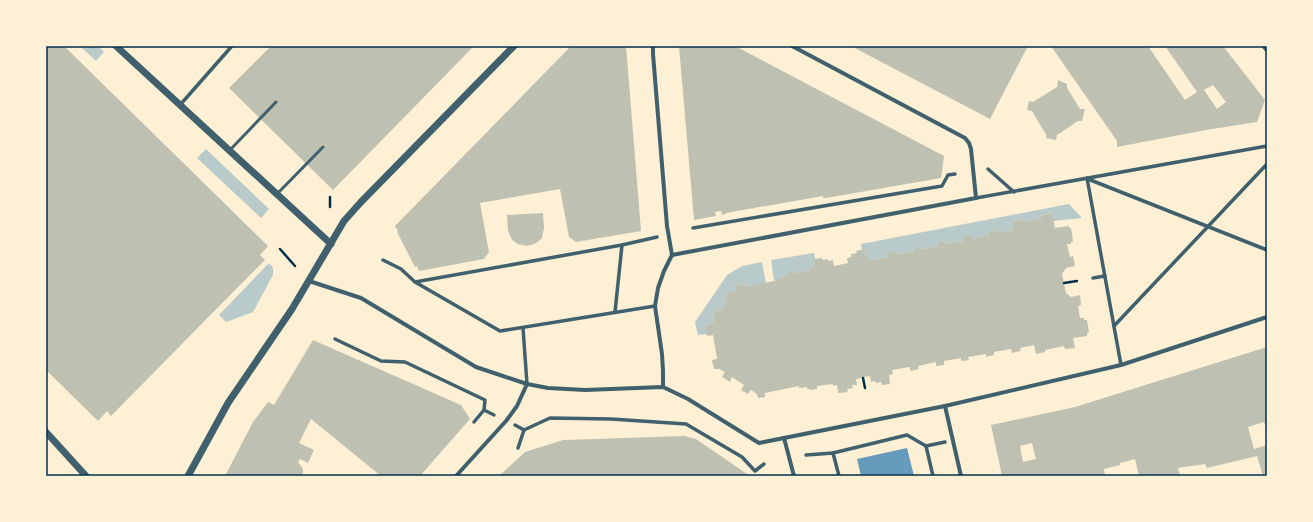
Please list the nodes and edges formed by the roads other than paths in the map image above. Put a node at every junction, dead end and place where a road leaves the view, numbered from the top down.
1 (116, 46) edge
2 (232, 46) edge
3 (514, 46) edge
4 (653, 46) edge
5 (792, 46) edge
6 (1263, 46) edge
7 (1267, 51) edge
8 (276, 102) dead end
9 (180, 105) junction
10 (1267, 146) edge
11 (323, 147) dead end
12 (230, 151) junction
13 (1267, 164) edge
14 (988, 169) dead end
15 (954, 174) dead end
16 (1087, 178) junction
17 (1014, 192) junction
18 (277, 194) junction
19 (976, 198) junction
20 (1208, 227) junction
21 (692, 228) dead end
22 (657, 237) dead end
23 (331, 244) junction
24 (622, 245) junction
25 (1267, 250) edge
26 (672, 255) junction
27 (383, 260) dead end
28 (1105, 276) junction
29 (1093, 278) dead end
30 (310, 282) junction
31 (415, 282) junction
32 (655, 306) junction
33 (615, 312) junction
34 (1267, 317) edge
35 (1114, 326) junction
36 (523, 328) junction
37 (335, 338) dead end
38 (1121, 365) junction
39 (527, 384) junction
40 (663, 387) junction
41 (945, 406) junction
42 (484, 410) junction
43 (494, 415) dead end
44 (474, 422) dead end
45 (515, 425) dead end
46 (524, 430) junction
47 (46, 432) edge
48 (784, 438) junction
49 (945, 442) dead end
50 (926, 446) junction
51 (518, 448) dead end
52 (834, 453) junction
53 (806, 455) dead end
54 (764, 464) dead end
55 (86, 476) edge
56 (188, 476) edge
57 (456, 476) edge
58 (794, 476) edge
59 (839, 476) edge
60 (932, 476) edge
61 (961, 476) edge

1 - 9 street
2 - 9 street
3 - 23 street
4 - 26 street
5 - 19 street
6 - 7 street
8 - 12 lane
9 - 12 street
10 - 16 street
11 - 18 lane
12 - 18 street
13 - 20 street
14 - 17 street
15 - 21 street
16 - 17 street
16 - 20 street
16 - 28 street
17 - 19 street
18 - 23 street
19 - 26 street
20 - 25 street
20 - 35 street
22 - 24 street
23 - 30 street
24 - 31 street
24 - 33 street
26 - 32 street
27 - 31 street
28 - 29 street
28 - 35 street
30 - 39 street
30 - 56 street
31 - 36 street
32 - 33 street
32 - 40 street
33 - 36 street
34 - 38 street
35 - 38 street
36 - 39 street
37 - 42 street
38 - 41 street
39 - 40 street
39 - 57 street
40 - 48 street
41 - 48 street
41 - 61 street
42 - 43 street
42 - 44 street
45 - 46 street
46 - 51 street
46 - 54 street
47 - 55 street
48 - 58 street
49 - 50 street
50 - 52 street
50 - 60 street
52 - 53 street
52 - 59 street

